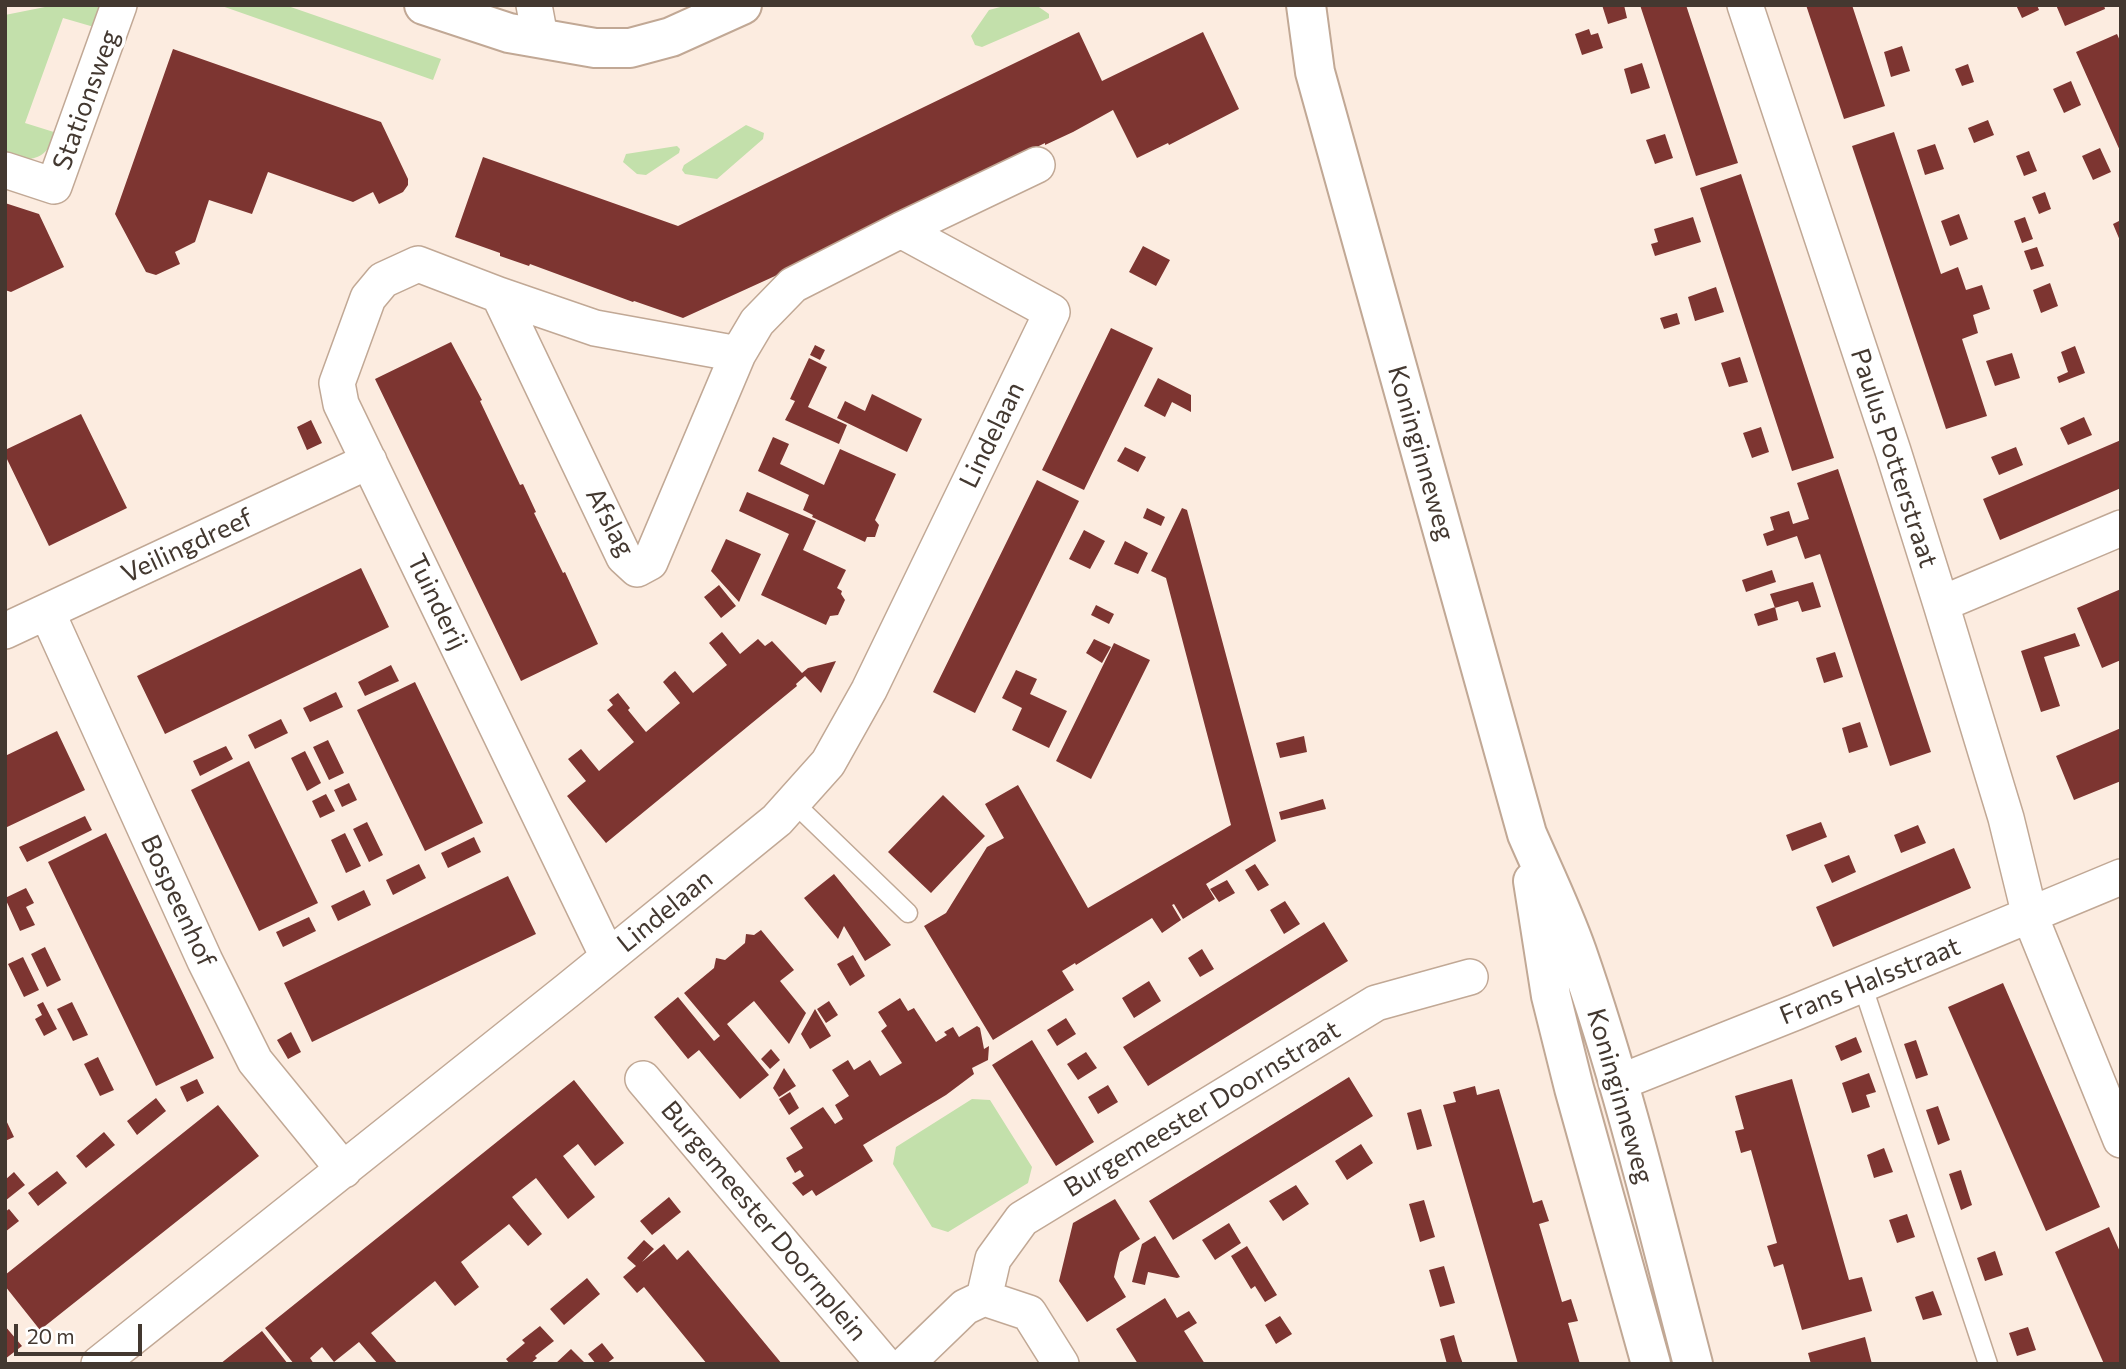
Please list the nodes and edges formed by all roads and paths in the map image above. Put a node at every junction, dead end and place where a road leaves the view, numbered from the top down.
1 (424, 5) edge
2 (742, 5) edge
3 (1280, 5) edge
4 (1306, 5) edge
5 (1745, 5) edge
6 (117, 12) edge
7 (537, 21) edge
8 (1315, 72) junction
9 (1037, 165) dead end
10 (5, 170) edge
11 (901, 230) junction
12 (499, 295) junction
13 (738, 354) junction
14 (369, 461) junction
15 (2121, 528) edge
16 (1941, 604) junction
17 (47, 612) junction
18 (5, 631) edge
19 (793, 802) junction
20 (1527, 834) junction
21 (2121, 877) edge
22 (908, 913) dead end
23 (2030, 916) junction
24 (608, 957) junction
25 (1470, 977) dead end
26 (1862, 984) junction
27 (643, 1079) dead end
28 (1618, 1083) junction
29 (2121, 1140) edge
30 (344, 1170) junction
31 (984, 1298) junction
32 (99, 1364) edge
33 (884, 1364) edge
34 (906, 1364) edge
35 (1061, 1364) edge
36 (1651, 1364) edge
37 (1693, 1364) edge
38 (1988, 1364) edge

1 - 7 main road
2 - 7 main road
3 - 8 main road, Koninginneweg
4 - 8 main road, Koninginneweg
5 - 16 street, Paulus Potterstraat
6 - 10 street, Stationsweg
8 - 20 main road, Koninginneweg
9 - 11 street, Afslag
11 - 13 street, Afslag
11 - 19 street, Lindelaan
12 - 13 street
12 - 13 street, Afslag
12 - 14 street, Tuinderij
14 - 17 street, Veilingdreef
14 - 24 street, Tuinderij
15 - 16 street
16 - 23 street, Paulus Potterstraat
17 - 18 street, Veilingdreef
17 - 30 street, Bospeenhof
19 - 22 lane
19 - 24 street, Lindelaan
20 - 28 main road, Koninginneweg
20 - 36 main road, Koninginneweg
21 - 23 street, Frans Halsstraat
23 - 26 street, Frans Halsstraat
23 - 29 street, Paulus Potterstraat
24 - 30 street, Lindelaan
25 - 31 street, Burgemeester Doornstraat
26 - 28 street, Frans Halsstraat
26 - 38 lane
27 - 33 street, Burgemeester Doornplein
28 - 37 main road, Koninginneweg
30 - 32 street, Lindelaan
31 - 34 street
31 - 35 street

